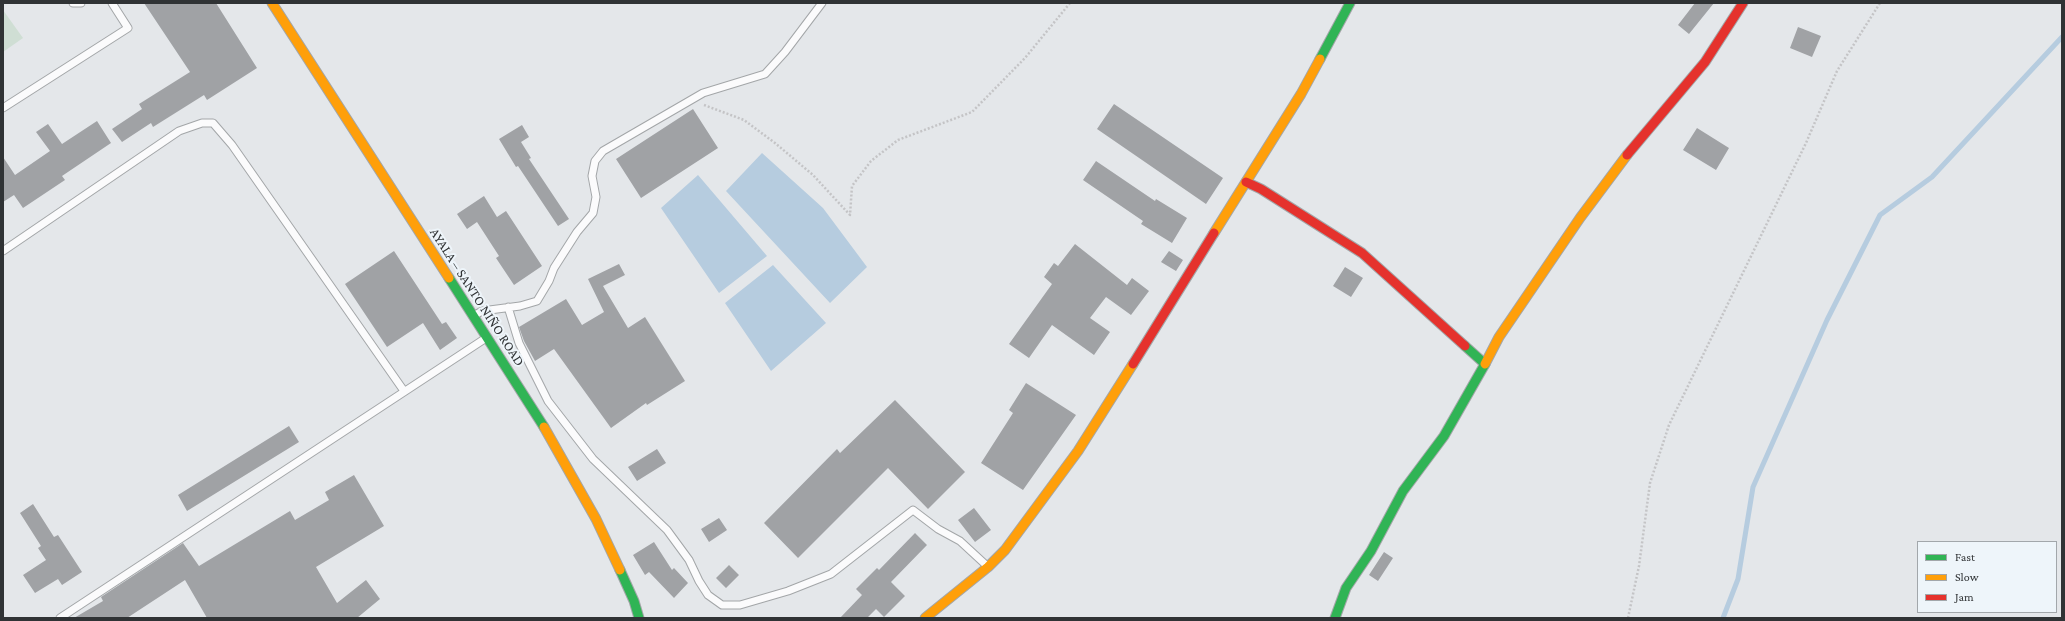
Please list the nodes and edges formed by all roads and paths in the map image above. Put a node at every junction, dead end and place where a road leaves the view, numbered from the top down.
1 (73, 3) edge
2 (81, 3) edge
3 (112, 3) edge
4 (272, 3) edge
5 (822, 3) edge
6 (1070, 3) edge
7 (1350, 3) edge
8 (1743, 3) edge
9 (1880, 3) edge
10 (690, 101) junction
11 (3, 108) edge
12 (1246, 182) junction
13 (3, 251) edge
14 (508, 307) junction
15 (473, 316) junction
16 (486, 338) junction
17 (1485, 364) junction
18 (404, 391) junction
19 (988, 567) junction
20 (60, 618) edge
21 (639, 618) edge
22 (925, 618) edge
23 (1335, 618) edge
24 (1628, 618) edge

1 - 2 lane
3 - 11 lane
4 - 15 street, AYALA – SANTO NIÑO ROAD
5 - 10 lane
6 - 10 path
7 - 12 street
8 - 17 street
9 - 24 path
10 - 14 lane
12 - 17 street
12 - 19 street
13 - 18 lane
14 - 15 lane
14 - 19 lane
15 - 16 street, AYALA – SANTO NIÑO ROAD
16 - 18 lane
16 - 21 street, AYALA – SANTO NIÑO ROAD
17 - 23 street
18 - 20 lane
19 - 22 street

